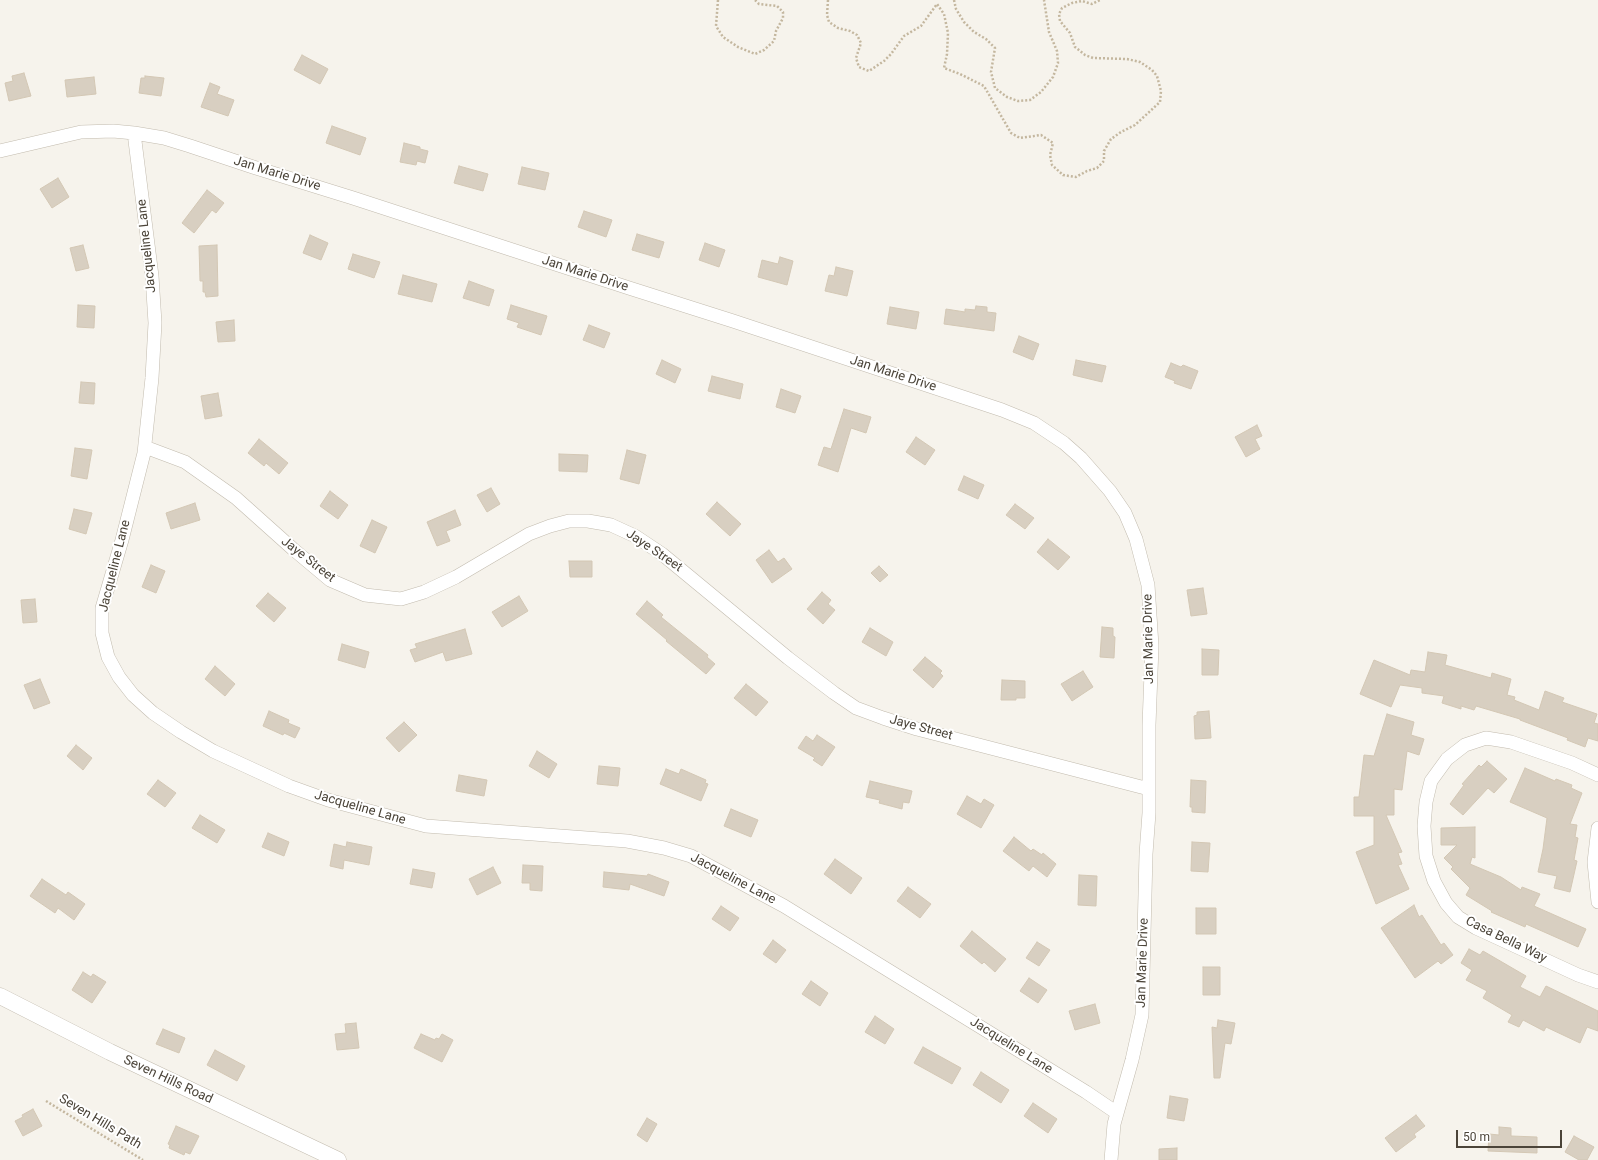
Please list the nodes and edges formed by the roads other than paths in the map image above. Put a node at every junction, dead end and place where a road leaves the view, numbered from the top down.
1 (134, 133) junction
2 (0, 151) edge
3 (145, 447) junction
4 (1598, 775) edge
5 (1149, 789) junction
6 (1598, 828) edge
7 (1598, 902) edge
8 (1598, 982) edge
9 (0, 996) edge
10 (1117, 1114) junction
11 (338, 1160) edge
12 (1111, 1160) edge

1 - 2 street, Jan Marie Drive
1 - 3 street, Jacqueline Lane
1 - 5 street, Jan Marie Drive
3 - 5 street, Jaye Street
3 - 10 street, Jacqueline Lane
4 - 8 street, Casa Bella Way
5 - 10 street, Jan Marie Drive
6 - 7 street
9 - 11 street, Seven Hills Road
10 - 12 street, Jan Marie Drive

